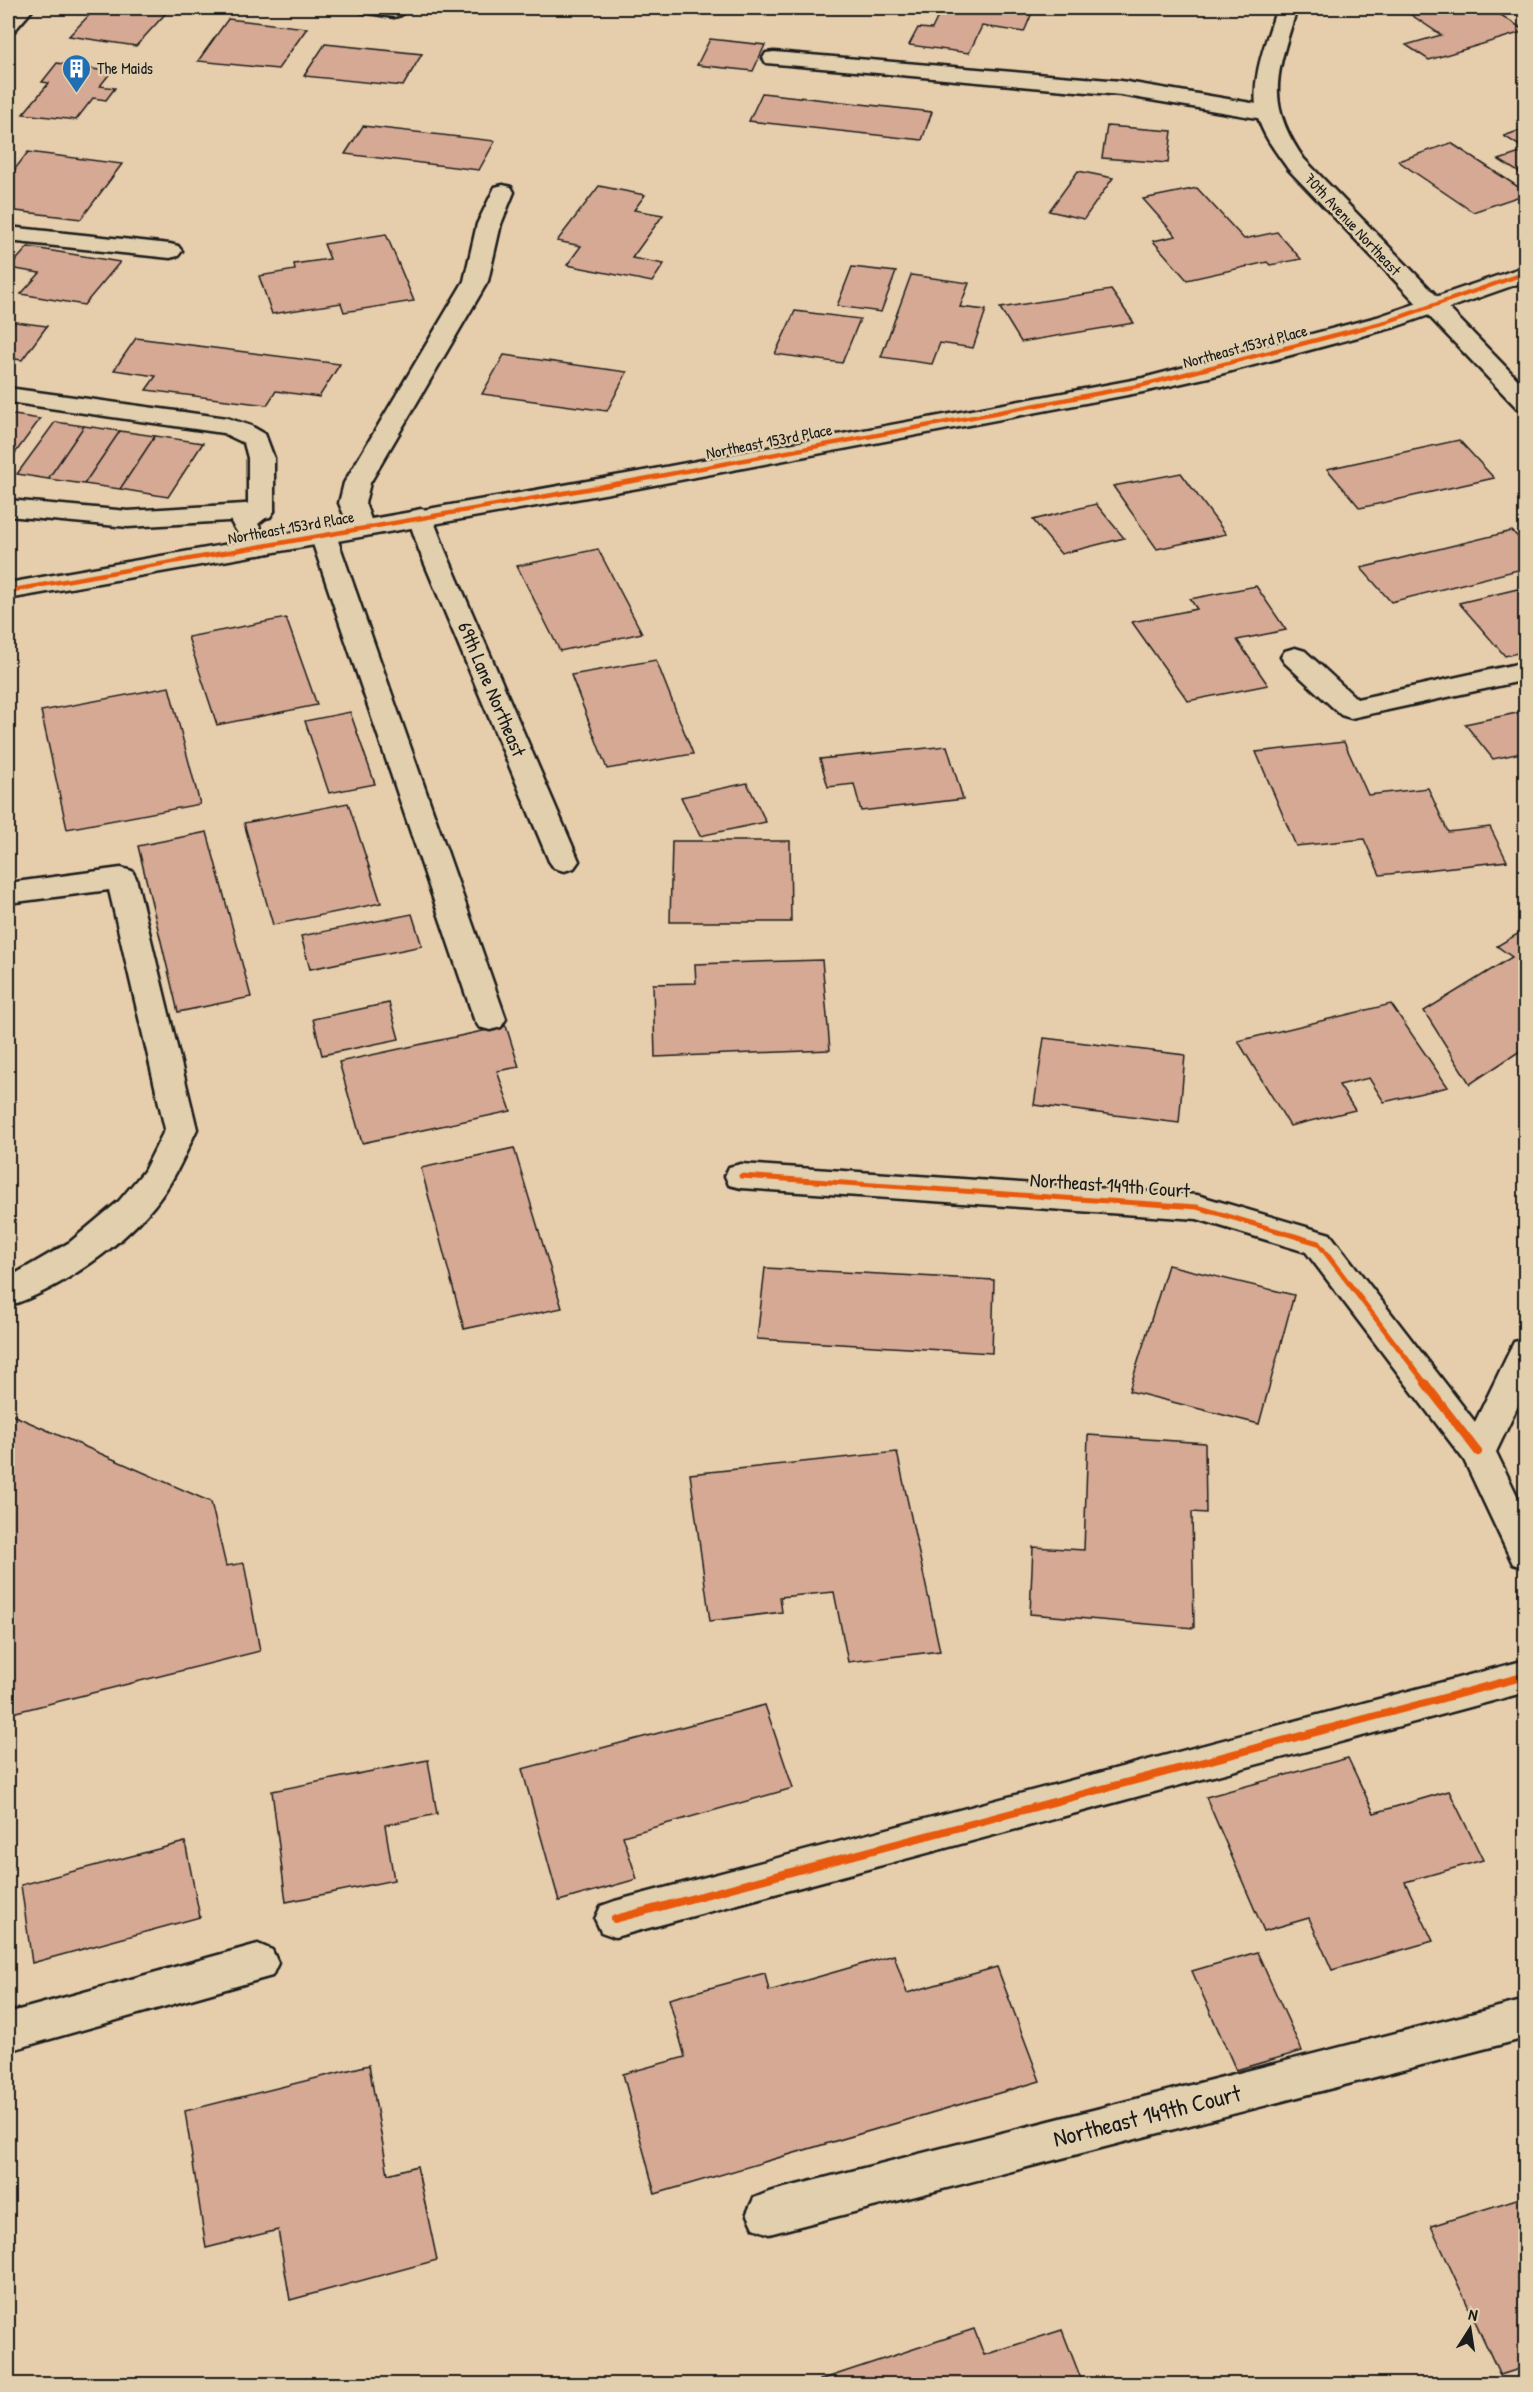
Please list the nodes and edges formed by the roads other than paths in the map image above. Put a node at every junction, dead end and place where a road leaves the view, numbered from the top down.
1 (24, 8) edge
2 (368, 8) edge
3 (1287, 8) edge
4 (394, 11) dead end
5 (8, 26) edge
6 (774, 58) dead end
7 (1269, 113) junction
8 (503, 192) dead end
9 (8, 234) edge
10 (170, 250) dead end
11 (1526, 273) edge
12 (1433, 305) junction
13 (8, 395) edge
14 (1526, 403) edge
15 (8, 508) edge
16 (261, 511) junction
17 (421, 517) junction
18 (361, 528) junction
19 (323, 535) junction
20 (259, 546) junction
21 (8, 591) edge
22 (1295, 657) dead end
23 (1526, 671) edge
24 (564, 861) dead end
25 (8, 893) edge
26 (490, 1019) dead end
27 (741, 1176) dead end
28 (8, 1293) edge
29 (1526, 1352) edge
30 (1478, 1452) junction
31 (1526, 1553) edge
32 (1526, 1676) edge
33 (615, 1918) dead end
34 (258, 1963) dead end
35 (1526, 2019) edge
36 (8, 2032) edge
37 (769, 2213) dead end

1 - 5 street
2 - 4 street
3 - 7 street, 70th Avenue Northeast
6 - 7 street
7 - 12 street, 70th Avenue Northeast
8 - 18 street
9 - 10 street
11 - 12 street, Northeast 153rd Place
12 - 14 street, 70th Avenue Northeast
12 - 17 street, Northeast 153rd Place
13 - 16 street, Northeast 153rd Place
15 - 16 street
16 - 20 street, Northeast 153rd Place
17 - 18 street, Northeast 153rd Place
17 - 24 street, 69th Lane Northeast
18 - 19 street, Northeast 153rd Place
19 - 20 street, Northeast 153rd Place
19 - 26 street
20 - 21 street, Northeast 153rd Place
22 - 23 street
25 - 28 street
27 - 30 street, Northeast 149th Court
29 - 30 street
30 - 31 street, Northeast 149th Court
32 - 33 street
34 - 36 street
35 - 37 street, Northeast 149th Court

